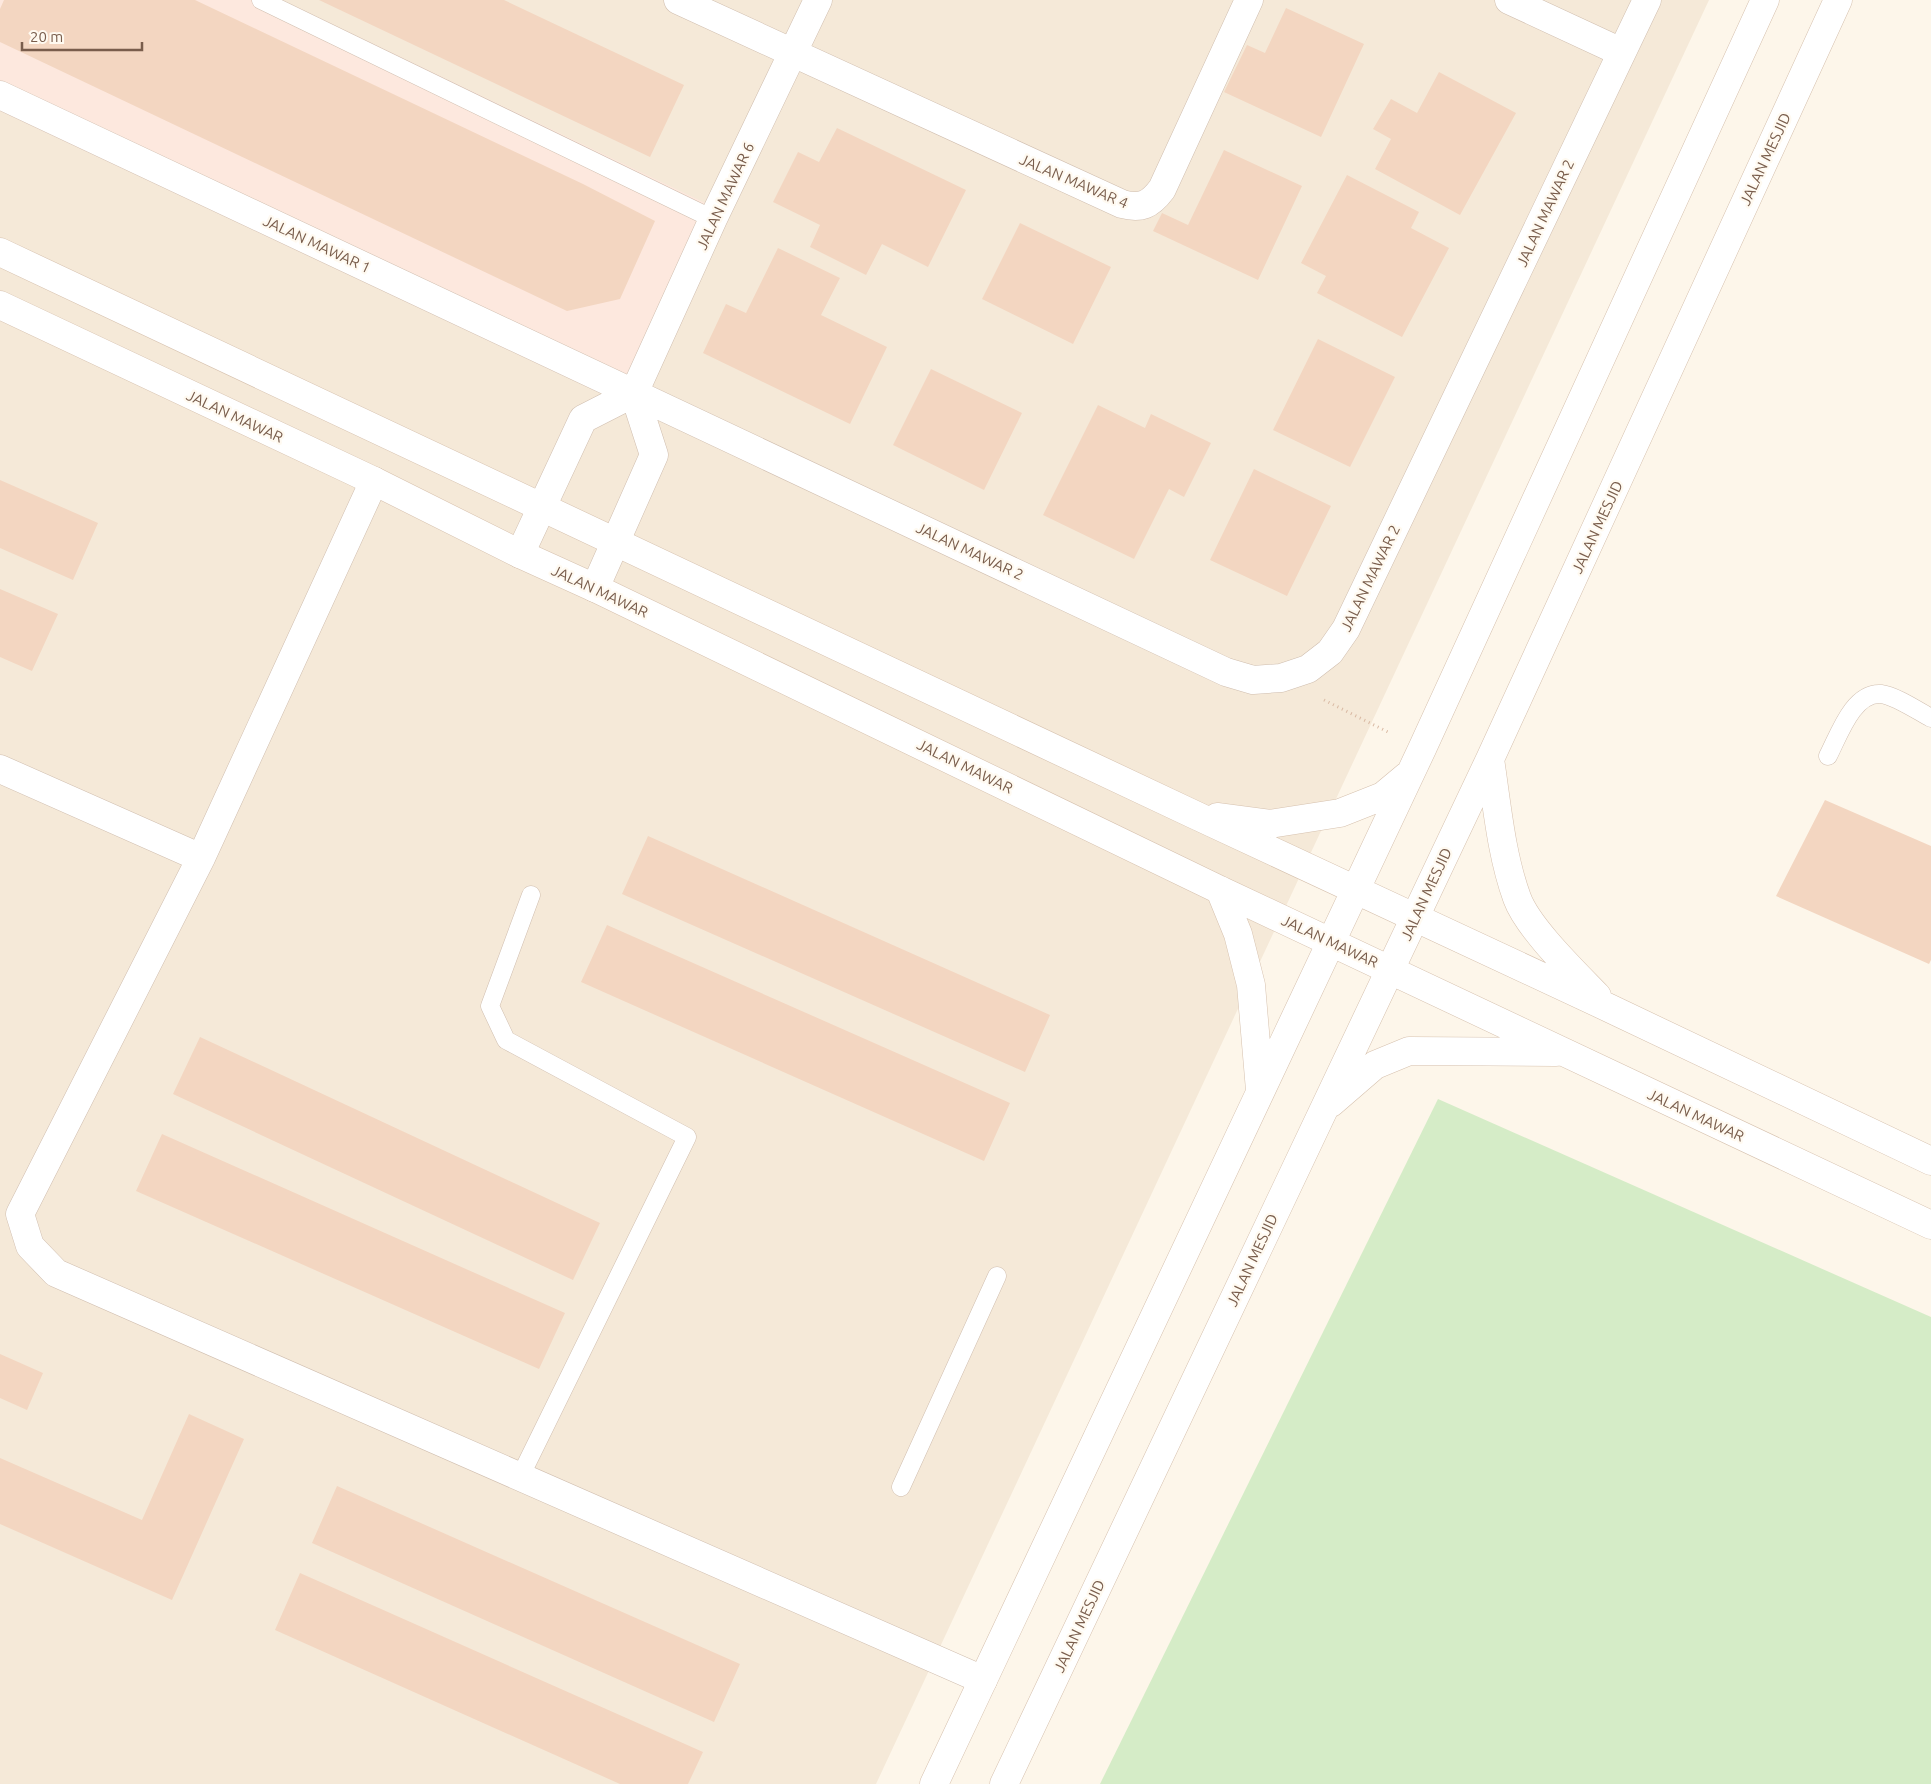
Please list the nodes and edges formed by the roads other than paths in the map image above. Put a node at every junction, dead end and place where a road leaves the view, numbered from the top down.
1 (260, 0) edge
2 (678, 0) edge
3 (818, 0) edge
4 (1249, 0) edge
5 (1509, 0) edge
6 (1646, 0) edge
7 (1765, 0) edge
8 (1838, 0) edge
9 (1621, 52) junction
10 (793, 54) junction
11 (0, 95) edge
12 (713, 219) junction
13 (0, 252) edge
14 (0, 305) edge
15 (634, 393) junction
16 (374, 481) junction
17 (542, 507) junction
18 (616, 542) junction
19 (520, 554) junction
20 (596, 588) junction
21 (1931, 718) edge
22 (1828, 756) dead end
23 (1490, 759) junction
24 (0, 768) edge
25 (1410, 774) junction
26 (1193, 814) junction
27 (201, 858) junction
28 (1220, 890) junction
29 (1356, 890) junction
30 (531, 895) dead end
31 (1415, 918) junction
32 (1331, 942) junction
33 (1390, 970) junction
34 (1609, 1008) junction
35 (1563, 1052) junction
36 (1260, 1092) junction
37 (1302, 1156) junction
38 (1931, 1161) edge
39 (1931, 1225) edge
40 (997, 1276) dead end
41 (520, 1477) junction
42 (900, 1487) dead end
43 (983, 1680) junction
44 (934, 1784) edge
45 (1004, 1784) edge

1 - 12 lane
2 - 10 street, JALAN MAWAR 4
3 - 10 street, JALAN MAWAR 6
4 - 10 street, JALAN MAWAR 4
5 - 9 street
6 - 9 street, JALAN MAWAR 2
7 - 25 street
8 - 23 street, JALAN MESJID
9 - 15 street, JALAN MAWAR 2
10 - 12 street, JALAN MAWAR 6
11 - 15 street, JALAN MAWAR 1
12 - 15 street, JALAN MAWAR 6
13 - 17 street
14 - 16 street, JALAN MAWAR
15 - 17 street
15 - 18 street
16 - 19 street, JALAN MAWAR
16 - 27 street
17 - 18 street
17 - 19 street
18 - 20 street
18 - 26 street
19 - 20 street, JALAN MAWAR
20 - 28 street, JALAN MAWAR
21 - 22 lane
23 - 31 street, JALAN MESJID
23 - 34 street
24 - 27 street
25 - 26 street
25 - 29 street
26 - 29 street
27 - 41 street
28 - 32 street, JALAN MAWAR
28 - 36 street
29 - 31 street
29 - 32 street
30 - 41 lane
31 - 33 street, JALAN MESJID
31 - 34 street
32 - 33 street, JALAN MAWAR
32 - 36 street
33 - 35 street, JALAN MAWAR
33 - 37 street, JALAN MESJID
34 - 38 street
35 - 37 street
35 - 39 street, JALAN MAWAR
36 - 43 street
37 - 45 street, JALAN MESJID
40 - 42 lane
41 - 43 street
43 - 44 street

